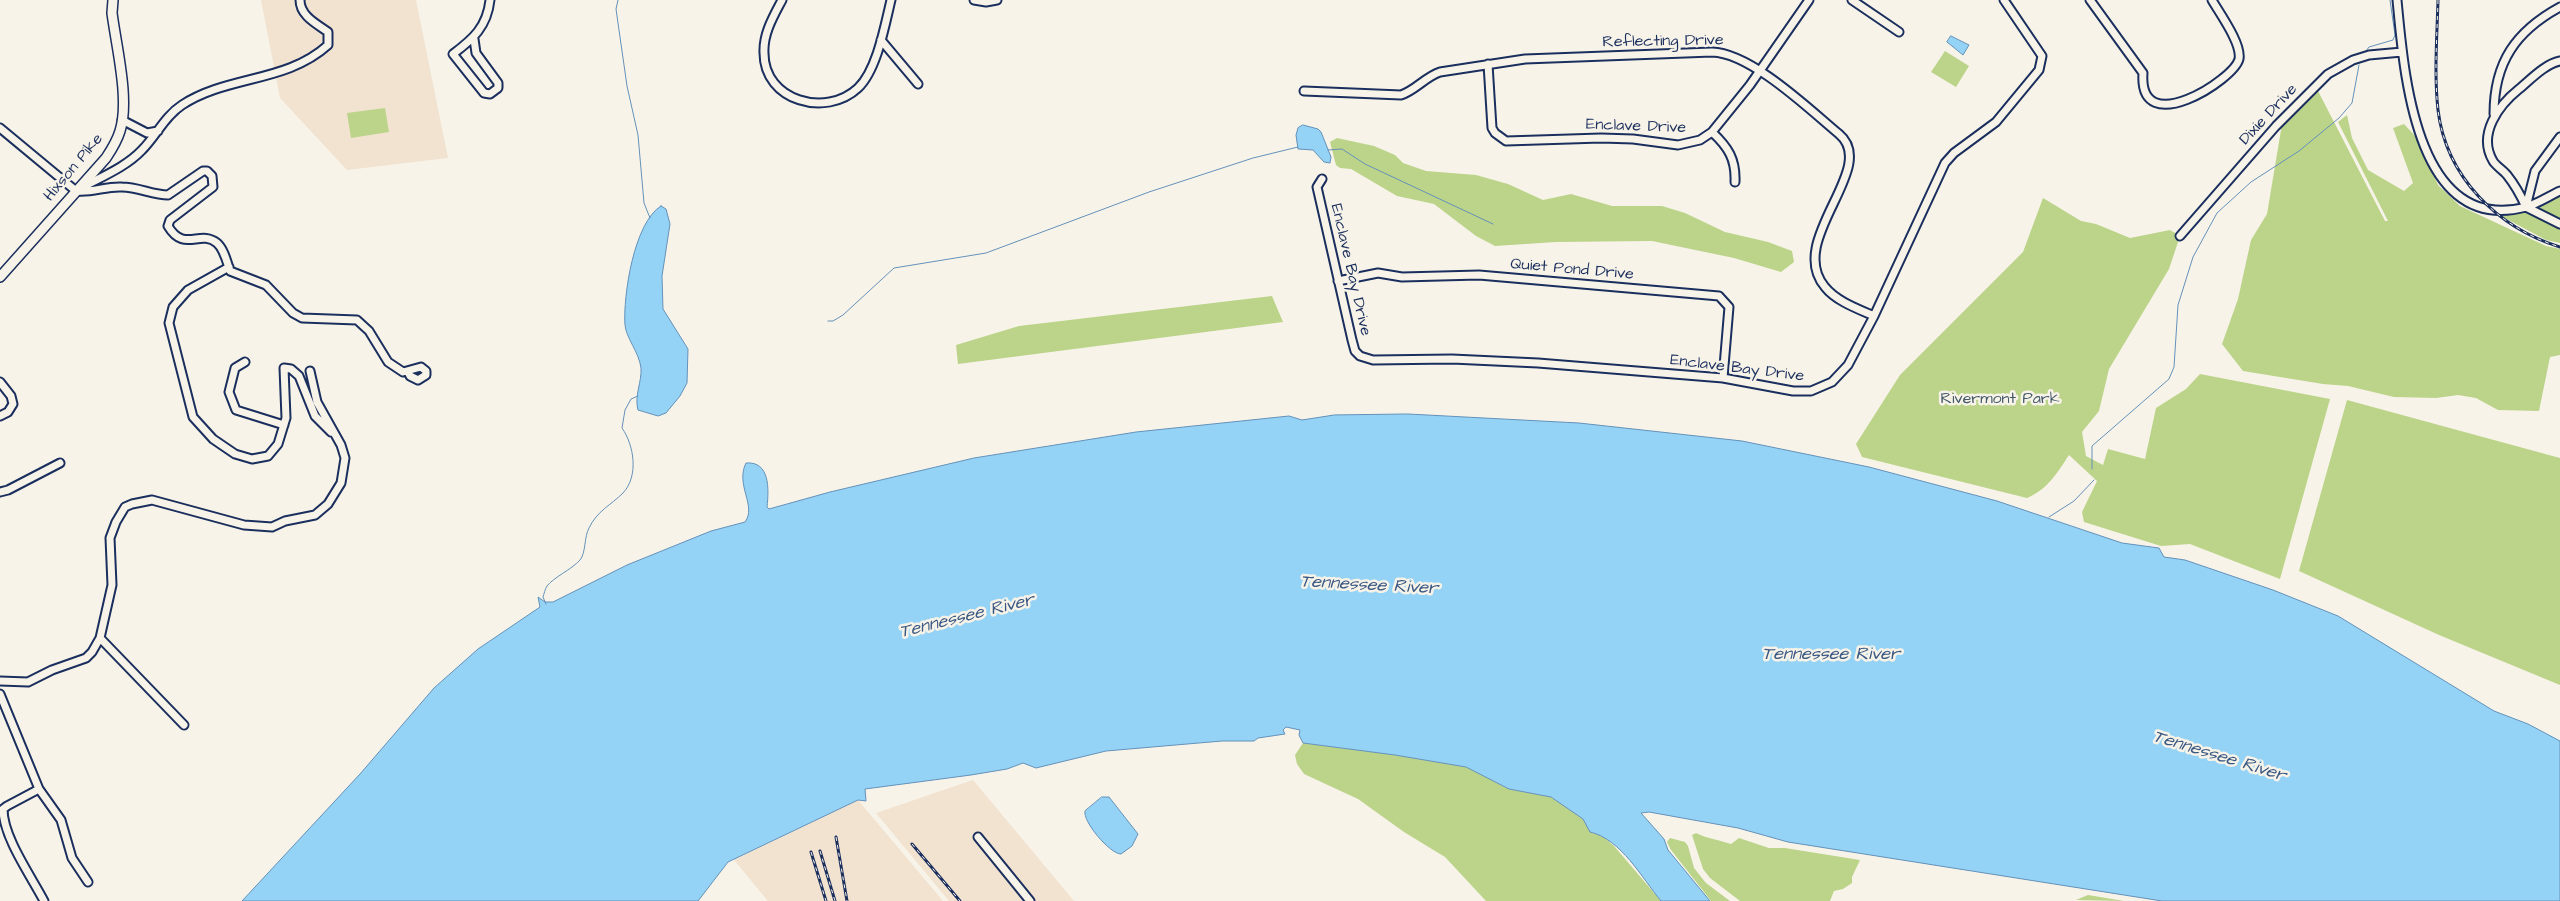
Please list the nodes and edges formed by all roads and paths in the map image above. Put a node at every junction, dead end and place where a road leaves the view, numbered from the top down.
1 (113, 0) edge
2 (300, 0) edge
3 (490, 0) edge
4 (782, 0) edge
5 (891, 0) edge
6 (974, 0) edge
7 (997, 0) edge
8 (1809, 0) edge
9 (1852, 0) edge
10 (2004, 0) edge
11 (2090, 0) edge
12 (2212, 0) edge
13 (2397, 0) edge
14 (2560, 7) edge
15 (1899, 32) dead end
16 (474, 39) junction
17 (881, 40) junction
18 (2402, 52) junction
19 (2560, 61) edge
20 (1488, 64) junction
21 (1759, 71) junction
22 (918, 84) dead end
23 (1304, 91) dead end
24 (2494, 114) junction
25 (122, 120) junction
26 (0, 128) edge
27 (158, 131) junction
28 (1712, 132) junction
29 (2560, 137) edge
30 (1322, 179) dead end
31 (1735, 182) dead end
32 (76, 191) junction
33 (2560, 191) edge
34 (2526, 207) junction
35 (2560, 224) edge
36 (2180, 236) dead end
37 (229, 267) junction
38 (0, 277) edge
39 (1338, 281) junction
40 (1874, 316) junction
41 (245, 362) dead end
42 (310, 371) dead end
43 (408, 372) dead end
44 (1723, 378) junction
45 (0, 382) edge
46 (0, 416) edge
47 (284, 425) junction
48 (336, 436) junction
49 (60, 463) dead end
50 (0, 492) edge
51 (100, 638) junction
52 (0, 681) edge
53 (0, 694) edge
54 (184, 725) dead end
55 (39, 789) junction
56 (4, 833) edge
57 (978, 837) dead end
58 (88, 882) dead end
59 (44, 901) edge
60 (1030, 901) edge

1 - 25 main road, Hixson Pike
2 - 27 street
3 - 16 street
4 - 17 street
5 - 17 street
6 - 7 street
8 - 21 street, Enclave Drive
9 - 15 street
10 - 40 street, Enclave Bay Drive
11 - 12 street
13 - 18 street
14 - 24 street
16 - 16 street
17 - 22 street
18 - 34 street
18 - 36 street, Dixie Drive
19 - 24 street
20 - 21 street, Reflecting Drive
20 - 23 street, Reflecting Drive
20 - 28 street, Enclave Drive
21 - 28 street, Enclave Drive
21 - 40 street, Reflecting Drive
24 - 34 street
25 - 27 street
25 - 32 main road, Hixson Pike
26 - 32 street
27 - 32 street
28 - 31 street
29 - 34 street
30 - 39 street, Enclave Bay Drive
32 - 37 street
32 - 38 main road, Hixson Pike
33 - 34 street
34 - 35 street
37 - 43 street
37 - 47 street
39 - 44 street, Enclave Bay Drive
39 - 44 street, Quiet Pond Drive
40 - 44 street, Enclave Bay Drive
41 - 47 street
42 - 48 street
45 - 46 street
47 - 48 street
48 - 51 street
49 - 50 street
51 - 52 street
51 - 54 street
53 - 55 street
55 - 56 street
55 - 58 street
56 - 59 street
57 - 60 street

